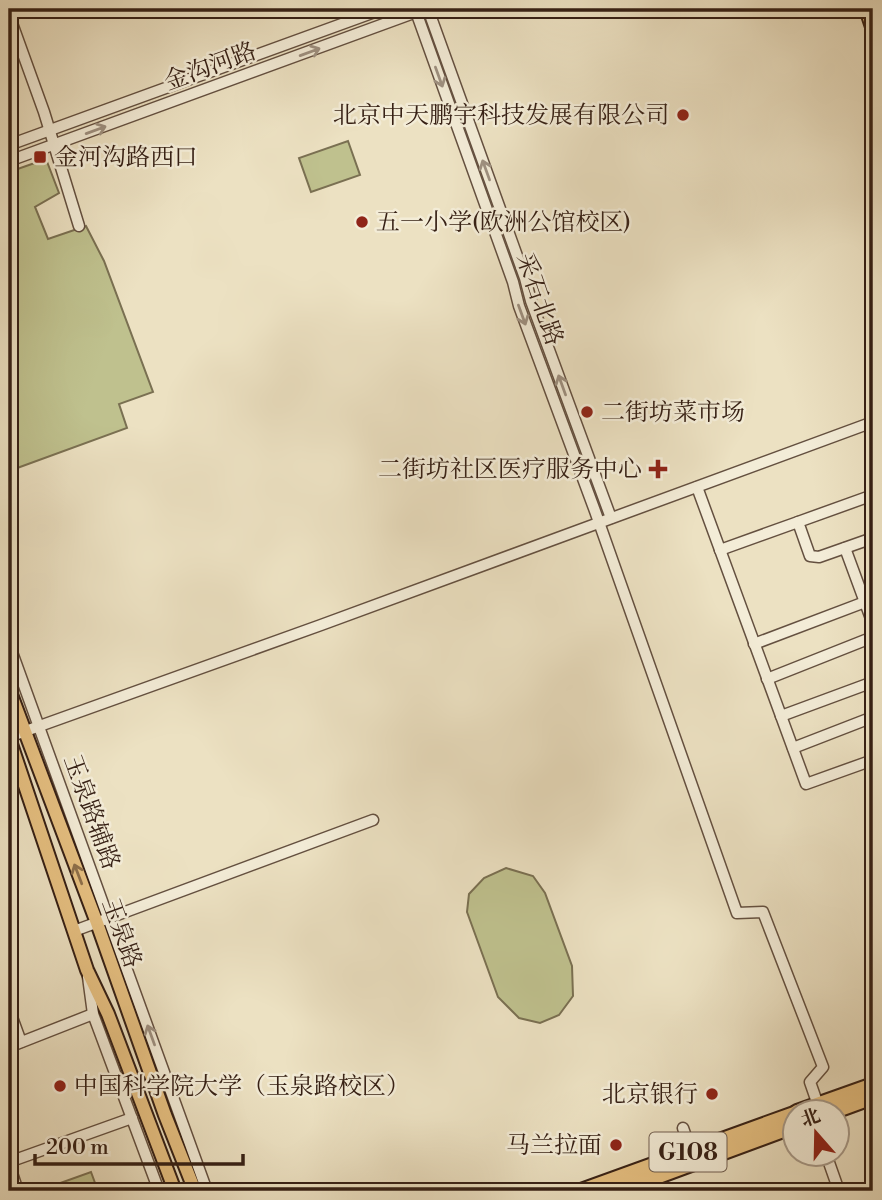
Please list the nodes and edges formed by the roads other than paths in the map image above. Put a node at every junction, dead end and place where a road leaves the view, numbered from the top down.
1 (383, 9) edge
2 (866, 9) edge
3 (421, 10) edge
4 (9, 15) edge
5 (873, 30) edge
6 (50, 132) junction
7 (9, 145) edge
8 (55, 145) junction
9 (9, 161) edge
10 (79, 226) dead end
11 (873, 422) edge
12 (696, 487) junction
13 (873, 495) edge
14 (611, 518) junction
15 (599, 522) junction
16 (798, 522) junction
17 (873, 538) edge
18 (845, 548) junction
19 (720, 550) junction
20 (865, 602) junction
21 (873, 624) edge
22 (873, 637) edge
23 (754, 644) junction
24 (9, 645) edge
25 (767, 679) junction
26 (873, 682) edge
27 (9, 689) edge
28 (12, 712) edge
29 (781, 716) junction
30 (873, 717) edge
31 (38, 726) junction
32 (24, 731) junction
33 (9, 737) edge
34 (793, 748) junction
35 (873, 760) edge
36 (373, 820) dead end
37 (102, 921) junction
38 (74, 931) junction
39 (87, 970) junction
40 (9, 1009) edge
41 (93, 1014) junction
42 (21, 1042) junction
43 (9, 1047) edge
44 (873, 1085) edge
45 (873, 1097) edge
46 (816, 1098) edge
47 (837, 1098) edge
48 (850, 1105) edge
49 (132, 1118) junction
50 (780, 1119) edge
51 (683, 1128) dead end
52 (780, 1131) edge
53 (137, 1133) junction
54 (691, 1151) junction
55 (162, 1159) junction
56 (9, 1163) edge
57 (831, 1168) edge
58 (18, 1191) edge
59 (159, 1191) edge
60 (175, 1191) edge
61 (195, 1191) edge
62 (207, 1191) edge
63 (581, 1191) edge
64 (618, 1191) edge
65 (839, 1191) edge

1 - 6 street, 金沟河路
2 - 5 main road
8 -> 3 street, 金沟河路
14 -> 3 street, 采石北路
3 -> 15 street, 采石北路
4 - 6 street
6 - 7 street, 金沟河路
6 - 8 street
8 - 9 street, 金沟河路
8 - 10 street
11 - 12 street
12 - 14 street
12 - 19 street
13 - 16 street
14 - 15 street
15 - 31 street
15 - 46 street, 采石北路
16 - 18 street
16 - 19 street
17 - 18 street
18 - 20 street
19 - 23 street
20 - 21 street
20 - 23 street
22 - 25 street
23 - 25 street
24 - 31 street, 玉泉路辅路
25 - 29 street
26 - 29 street
27 - 28 main road, 玉泉路
28 - 32 main road, 玉泉路
29 - 34 street
30 - 34 street
31 - 32 street
31 - 37 street, 玉泉路辅路
32 - 33 street
37 -> 32 main road, 玉泉路
33 - 38 main road, 玉泉路
34 - 35 street
36 - 37 street
37 - 38 street
37 - 61 main road, 玉泉路
62 -> 37 street, 玉泉路辅路
38 - 39 main road, 玉泉路
39 - 41 street
39 - 55 main road, 玉泉路
40 - 42 street
41 - 42 street
41 - 49 street
42 - 43 street
44 - 47 highway, G108
45 - 48 highway
49 - 53 street
49 - 56 street
50 - 54 highway, G108
51 - 54 street
52 - 64 highway, G108
53 - 55 street
53 - 59 street
54 - 63 highway, G108
55 - 60 main road, 玉泉路
56 - 58 street
57 - 65 street

